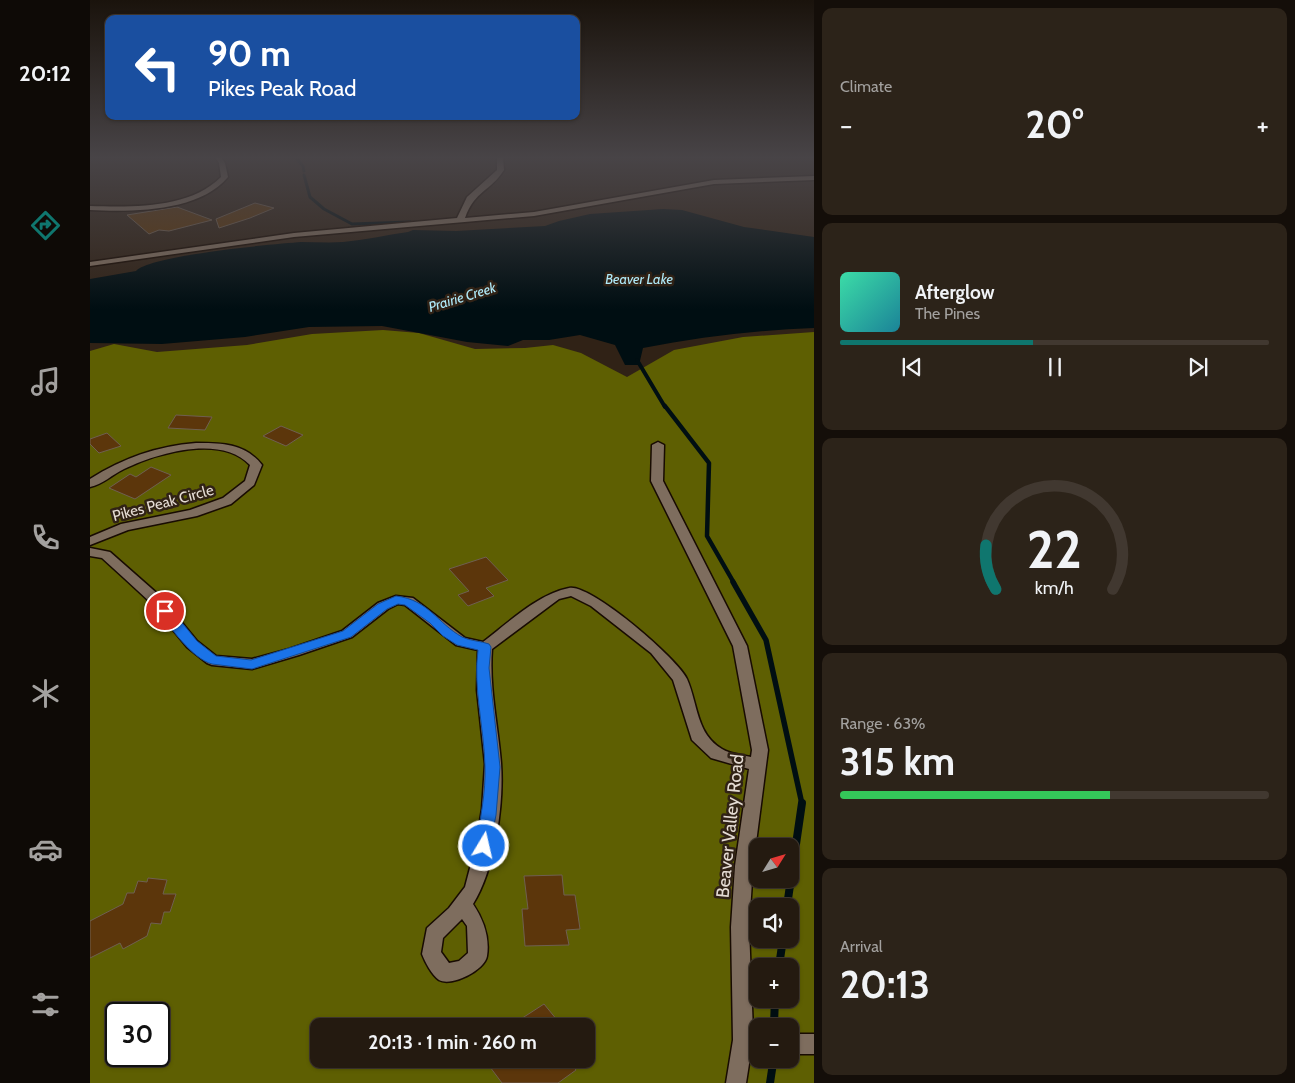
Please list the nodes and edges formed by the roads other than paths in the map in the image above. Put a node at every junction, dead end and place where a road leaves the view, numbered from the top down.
1 (90, 208) edge
2 (118, 208) edge
3 (466, 208) edge
4 (570, 208) edge
5 (460, 221) junction
6 (90, 264) edge
7 (658, 445) dead end
8 (90, 484) edge
9 (90, 541) edge
10 (90, 552) edge
11 (485, 647) junction
12 (758, 766) junction
13 (463, 903) dead end
14 (749, 1030) edge
15 (749, 1044) edge
16 (799, 1044) edge
17 (814, 1044) edge
18 (736, 1083) edge

1 - 2 street
3 - 5 street
4 - 5 street
5 - 6 street
7 - 12 street, Beaver Valley Road
8 - 9 street, Pikes Peak Circle
10 - 11 street
11 - 12 street
11 - 13 street
12 - 14 street, Beaver Valley Road
15 - 18 street, Beaver Valley Road
16 - 17 street

